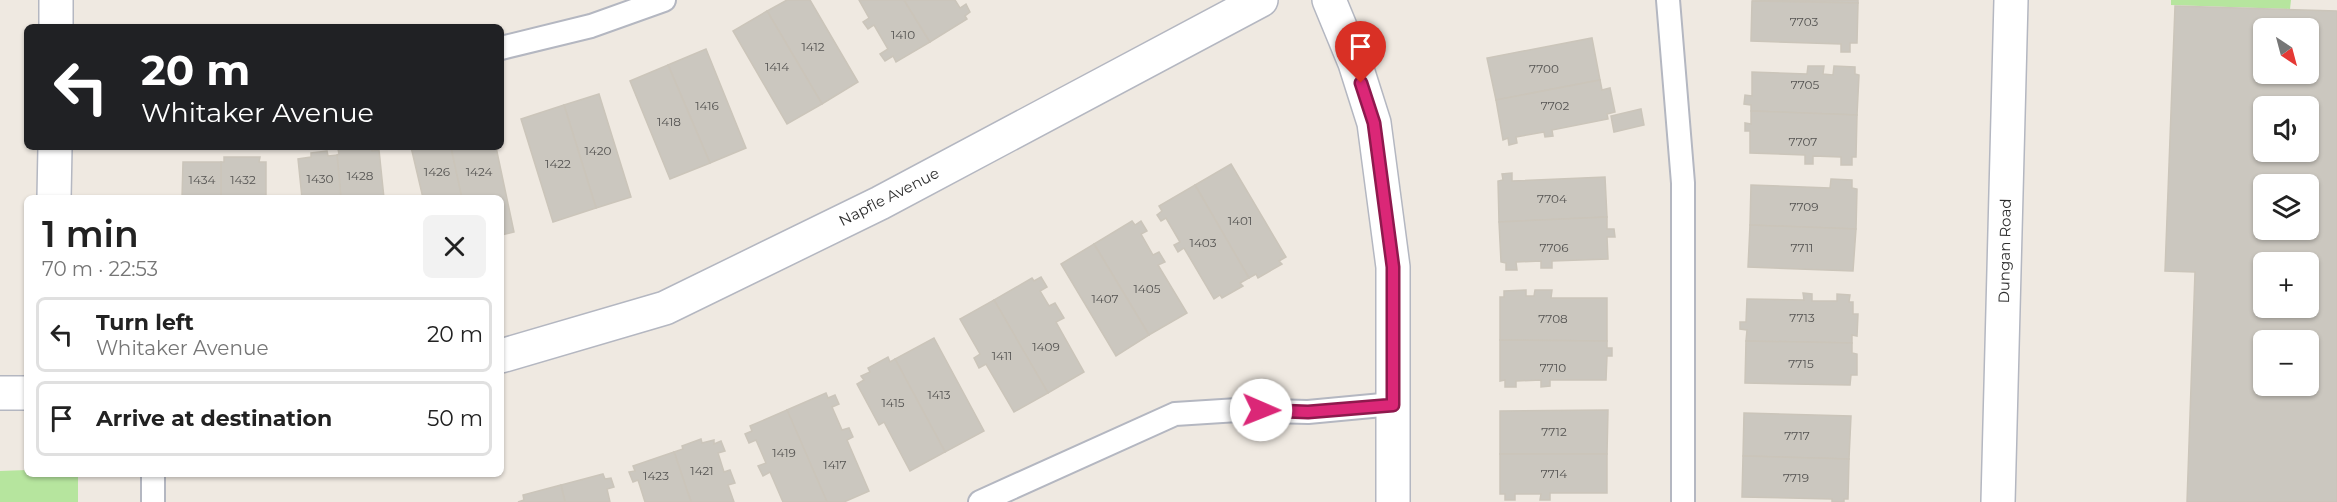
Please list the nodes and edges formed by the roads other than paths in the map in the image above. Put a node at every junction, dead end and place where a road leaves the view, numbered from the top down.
1 (56, 0) edge
2 (664, 0) edge
3 (1261, 0) edge
4 (1329, 0) edge
5 (1668, 0) edge
6 (2011, 0) edge
7 (56, 24) edge
8 (504, 47) edge
9 (55, 150) edge
10 (54, 195) edge
11 (504, 355) edge
12 (0, 393) edge
13 (24, 393) edge
14 (1393, 405) junction
15 (153, 477) edge
16 (153, 502) edge
17 (980, 502) edge
18 (1393, 502) edge
19 (1683, 502) edge
20 (1998, 502) edge

1 - 7 street
2 - 8 lane
3 - 11 street, Napfle Avenue
4 - 14 street
5 - 19 lane
6 - 20 street, Dungan Road
9 - 10 street
12 - 13 street
14 - 17 lane
14 - 18 street
15 - 16 lane

